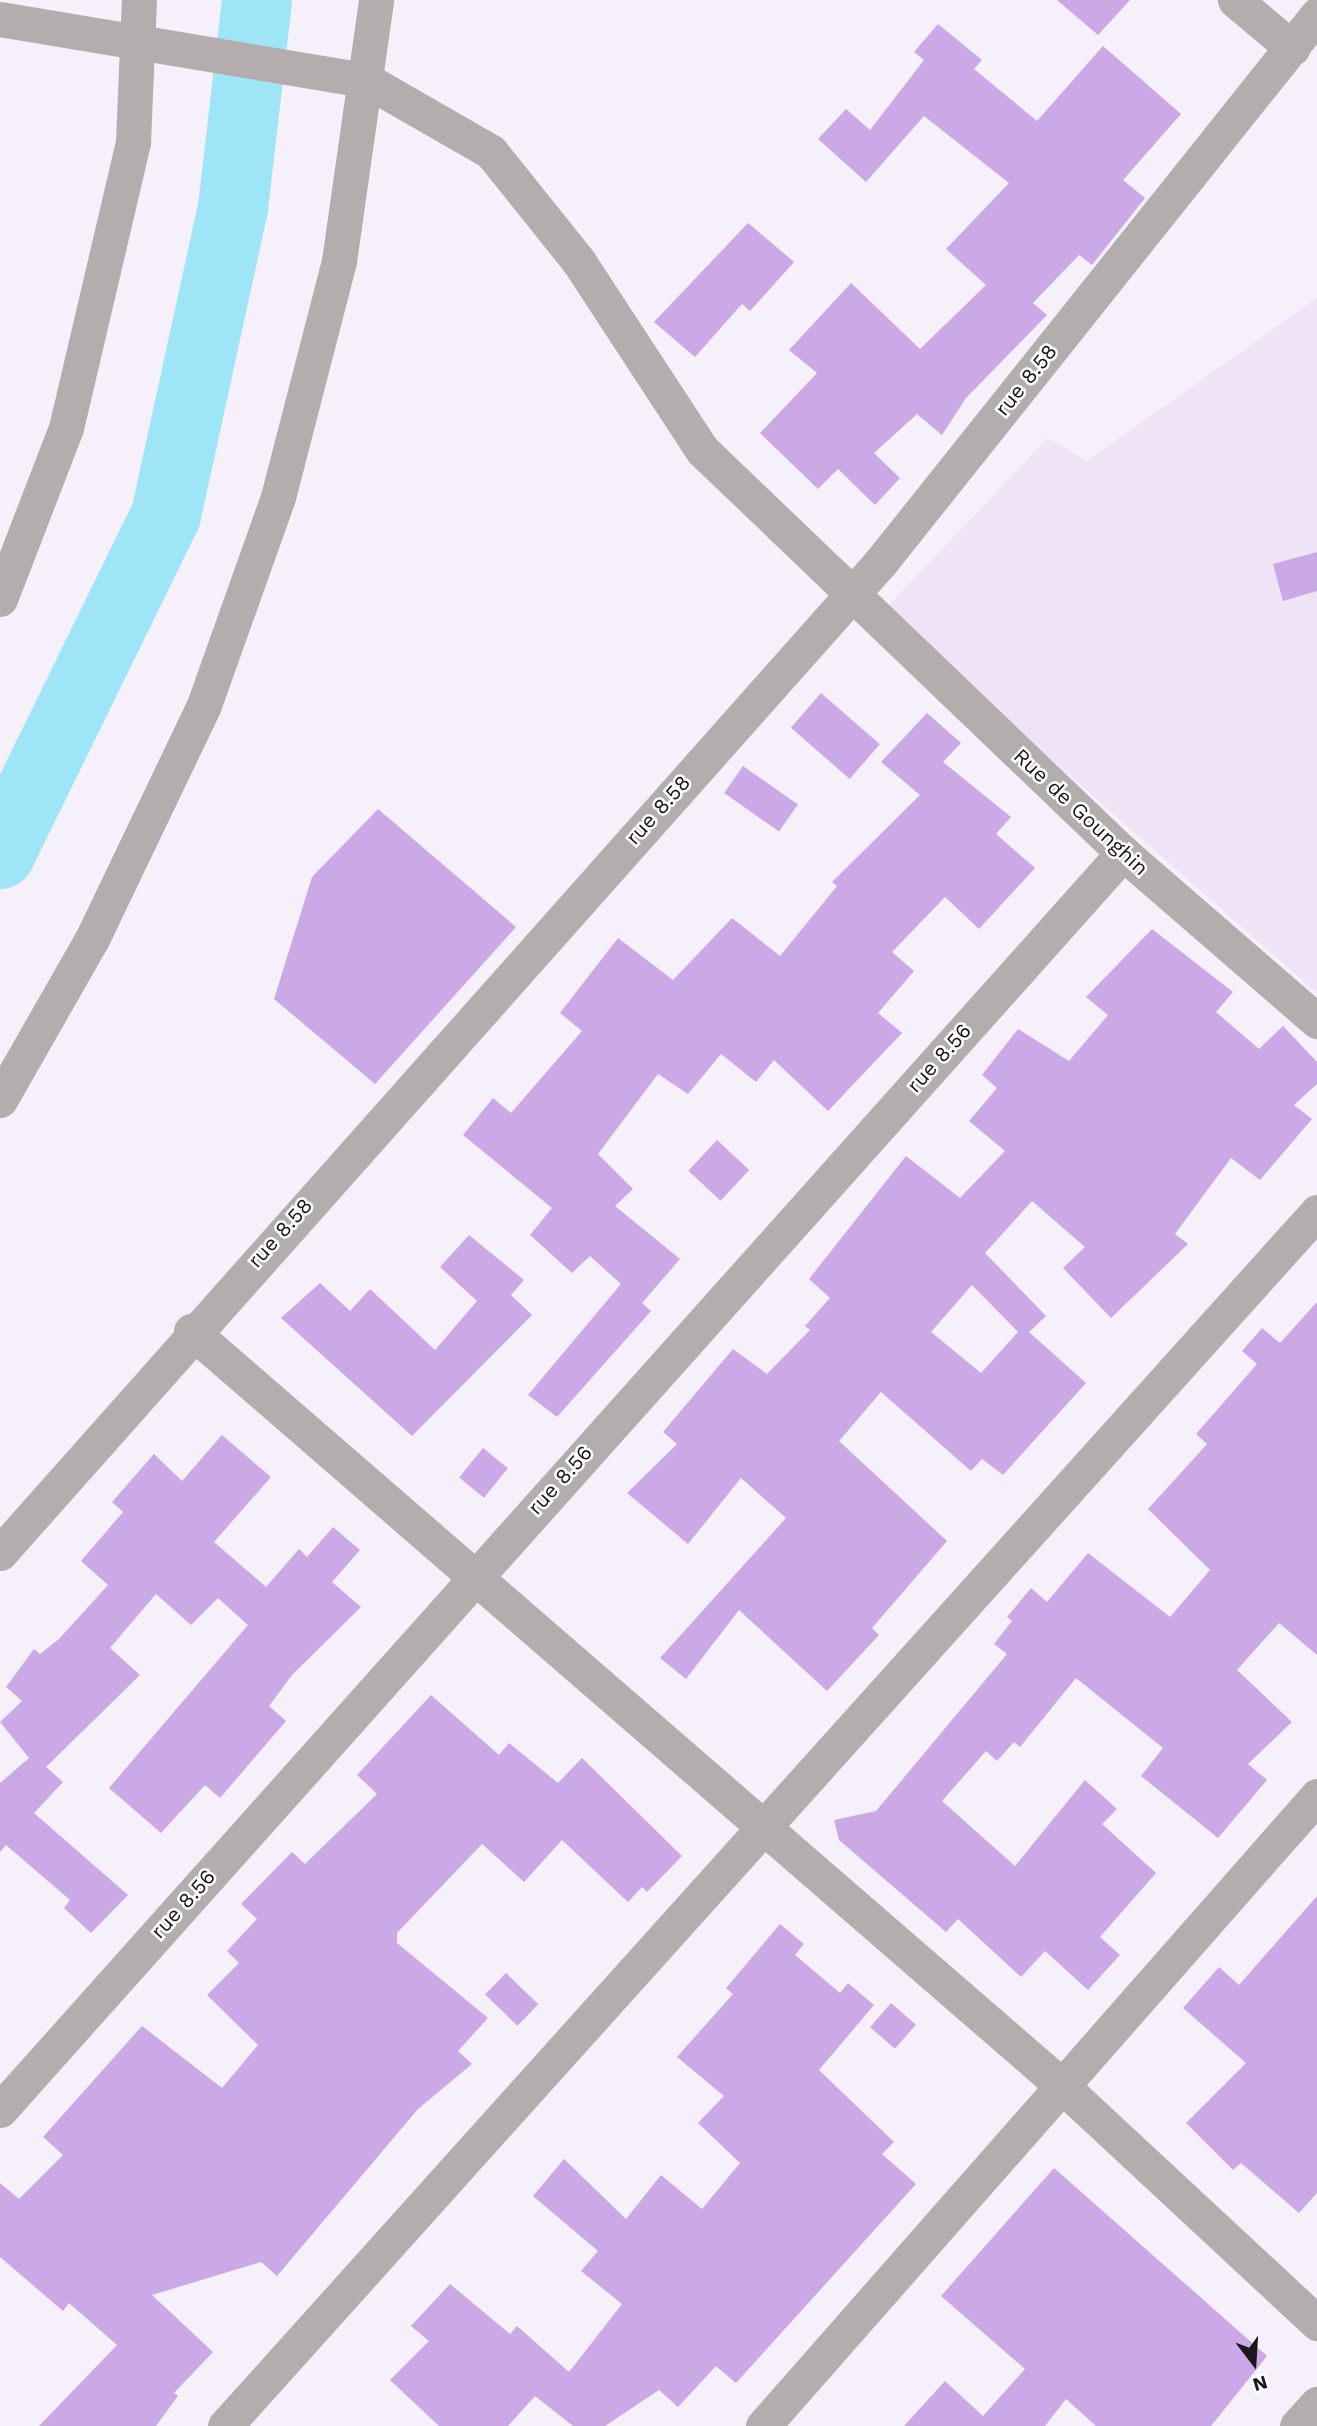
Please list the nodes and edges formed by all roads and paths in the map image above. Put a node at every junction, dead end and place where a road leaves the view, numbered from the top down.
1 (139, 0) edge
2 (376, 0) edge
3 (1235, 0) edge
4 (1317, 15) edge
5 (0, 19) edge
6 (137, 45) junction
7 (1292, 48) junction
8 (366, 80) junction
9 (850, 596) junction
10 (0, 599) edge
11 (1123, 853) junction
12 (1317, 1021) edge
13 (0, 1100) edge
14 (1317, 1212) edge
15 (191, 1331) junction
16 (0, 1553) edge
17 (474, 1577) junction
18 (1317, 1796) edge
19 (762, 1830) junction
20 (1061, 2085) junction
21 (0, 2110) edge
22 (1317, 2323) edge
23 (1317, 2404) edge
24 (225, 2426) edge
25 (763, 2426) edge
26 (1297, 2426) edge

1 - 6 street
2 - 8 street
3 - 7 street
4 - 7 street, rue 8.58
5 - 6 street
6 - 8 street
6 - 10 street
7 - 9 street, rue 8.58
8 - 9 street, Rue de Gounghin
8 - 13 street
9 - 11 street, Rue de Gounghin
9 - 15 street, rue 8.58
11 - 12 street, Rue de Gounghin
11 - 17 street, rue 8.56
14 - 19 street
15 - 16 street, rue 8.58
15 - 17 street
17 - 19 street
17 - 21 street, rue 8.56
18 - 20 street
19 - 20 street
19 - 24 street
20 - 22 street
20 - 25 street
23 - 26 street

